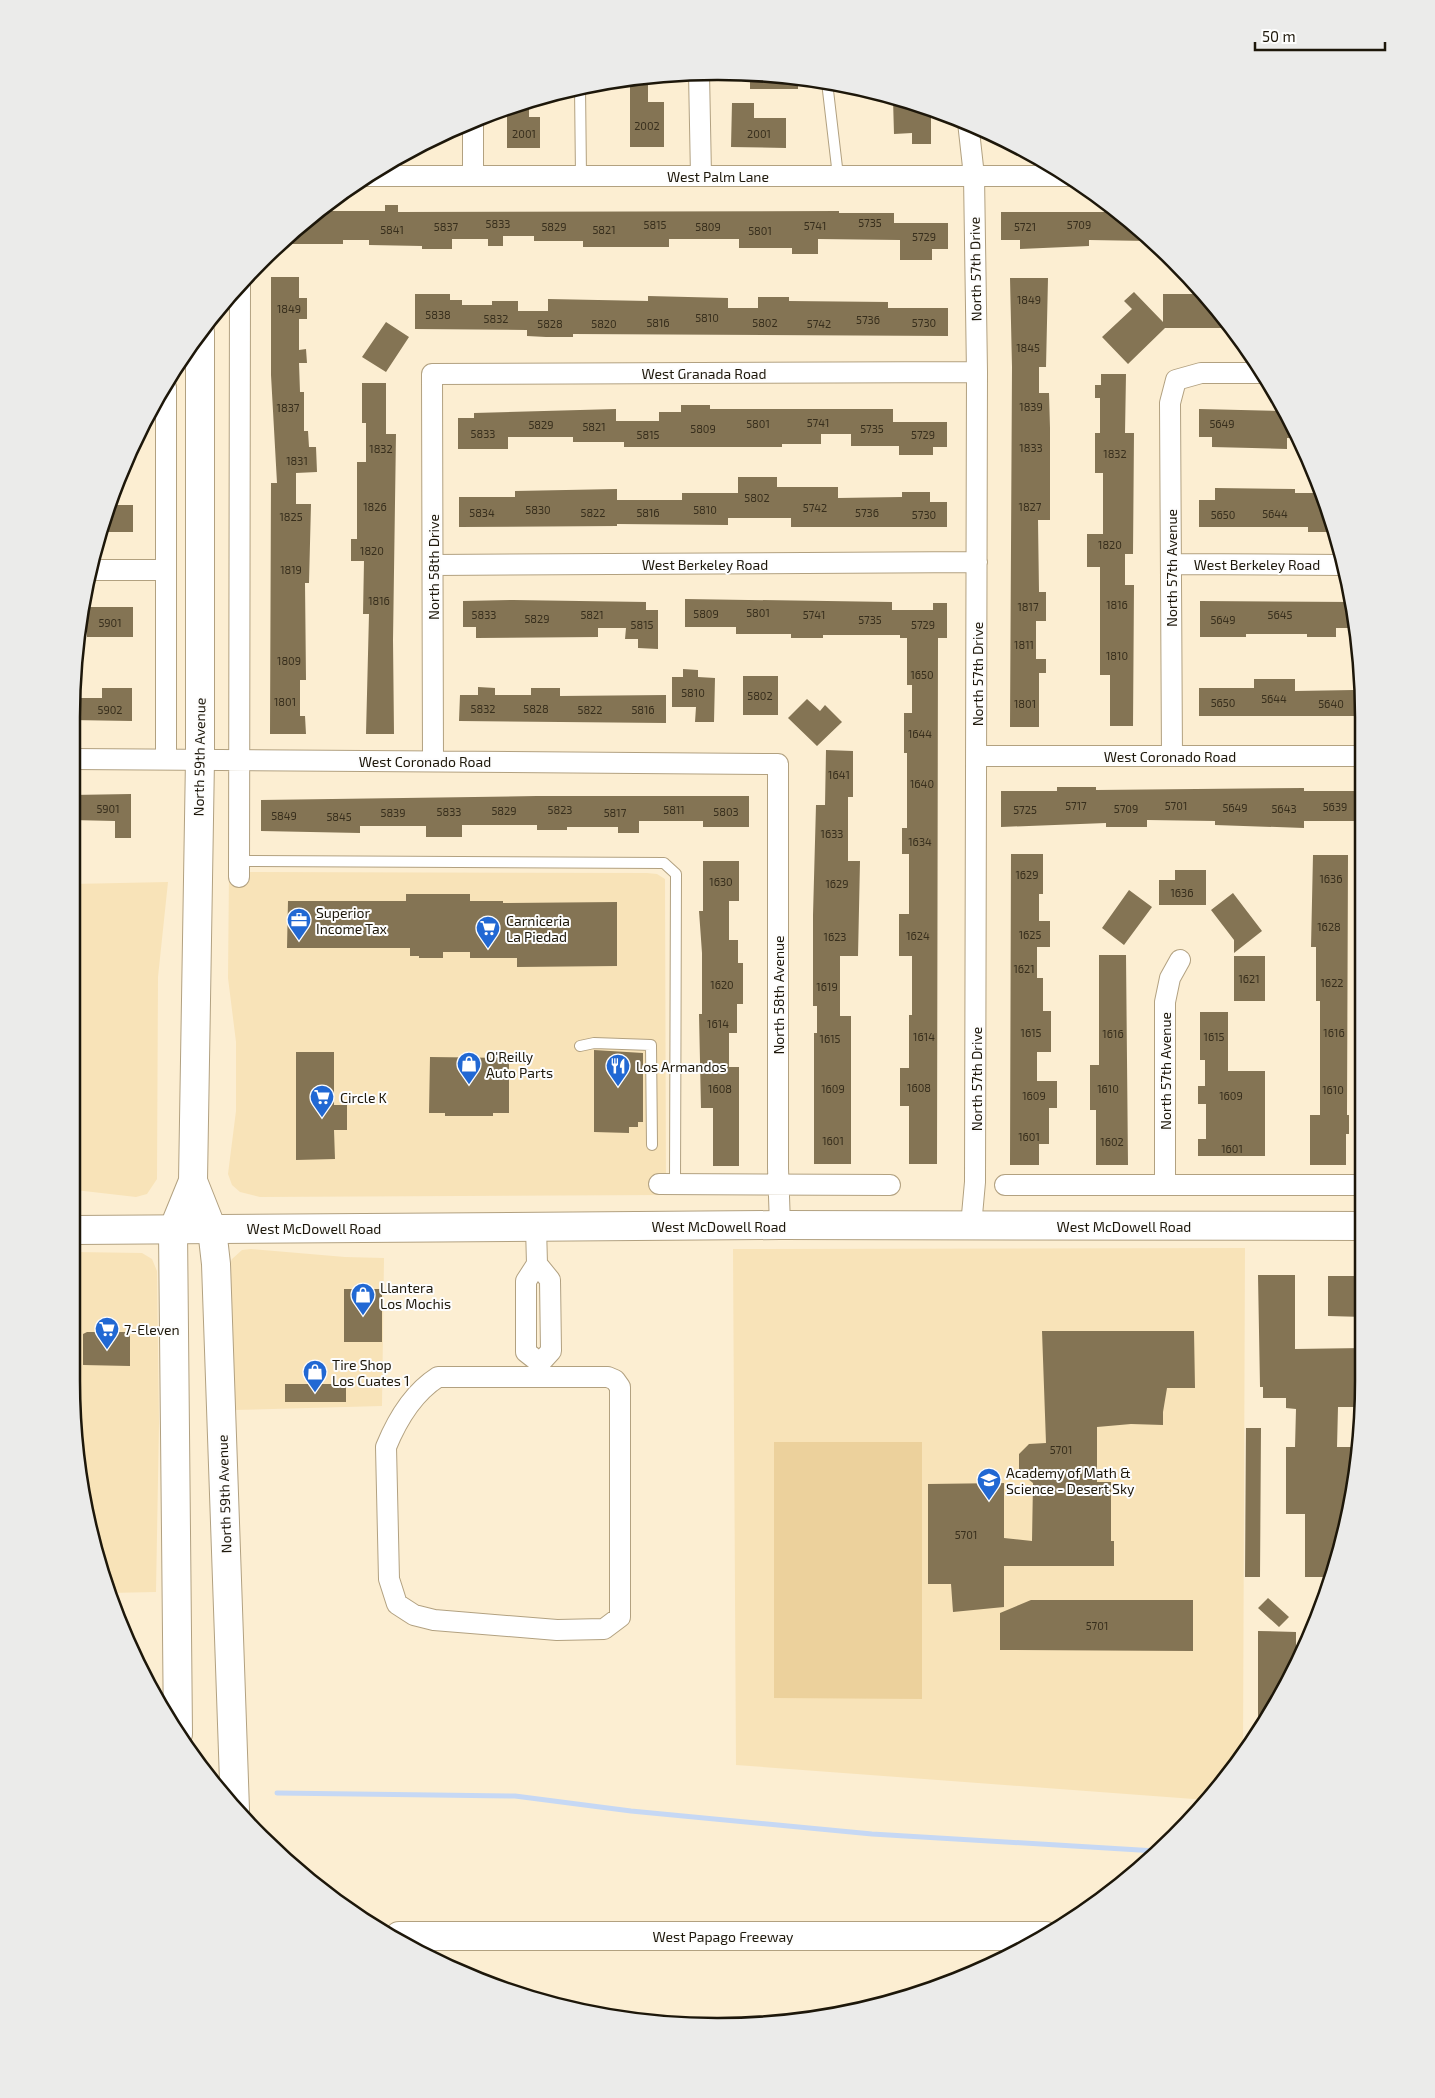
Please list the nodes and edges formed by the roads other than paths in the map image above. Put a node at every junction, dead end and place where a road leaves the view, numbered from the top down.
1 (700, 80) edge
2 (828, 90) edge
3 (580, 95) edge
4 (473, 129) edge
5 (969, 133) edge
6 (473, 174) junction
7 (381, 176) edge
8 (581, 176) junction
9 (701, 176) junction
10 (838, 176) junction
11 (974, 176) junction
12 (1054, 176) edge
13 (240, 295) edge
14 (200, 345) edge
15 (977, 372) junction
16 (1254, 373) edge
17 (432, 374) joint
18 (166, 397) edge
19 (977, 562) junction
20 (1170, 564) junction
21 (432, 565) junction
22 (1336, 565) edge
23 (98, 570) edge
24 (165, 570) junction
25 (977, 756) junction
26 (1172, 756) junction
27 (1355, 756) edge
28 (166, 758) junction
29 (80, 759) edge
30 (200, 759) junction
31 (239, 760) junction
32 (433, 761) junction
33 (778, 764) joint
34 (239, 869) joint
35 (1180, 960) dead end
36 (580, 1046) dead end
37 (652, 1145) dead end
38 (193, 1181) junction
39 (667, 1184) joint
40 (778, 1185) junction
41 (890, 1185) dead end
42 (1005, 1185) dead end
43 (1164, 1185) junction
44 (1355, 1185) edge
45 (780, 1225) junction
46 (971, 1226) junction
47 (1355, 1226) edge
48 (536, 1227) junction
49 (212, 1229) junction
50 (80, 1230) edge
51 (173, 1230) junction
52 (540, 1370) junction
53 (178, 1720) edge
54 (235, 1797) edge
55 (405, 1936) edge
56 (1030, 1936) edge

1 - 9 street
2 - 10 lane
3 - 8 lane
4 - 6 street
5 - 11 street, North 57th Drive
6 - 7 street, West Palm Lane
6 - 8 street, West Palm Lane
8 - 9 street, West Palm Lane
9 - 10 street, West Palm Lane
10 - 11 street, West Palm Lane
11 - 12 street, West Palm Lane
11 - 15 street, North 57th Drive
13 - 31 street
14 - 30 main road, North 59th Avenue
15 - 17 street, West Granada Road
15 - 19 street, North 57th Drive
16 - 20 street, North 57th Avenue
17 - 21 street, North 58th Drive
18 - 24 street
19 - 21 street, West Berkeley Road
19 - 25 street, North 57th Drive
20 - 22 street, West Berkeley Road
20 - 26 street, North 57th Avenue
21 - 32 street, North 58th Drive
23 - 24 street
24 - 28 street
25 - 26 street, West Coronado Road
25 - 46 street, North 57th Drive
26 - 27 street, West Coronado Road
28 - 29 street, West Coronado Road
28 - 30 street, West Coronado Road
30 - 31 street, West Coronado Road
30 - 38 main road, North 59th Avenue
31 - 32 street, West Coronado Road
31 - 34 street
32 - 33 street, West Coronado Road
33 - 40 street, North 58th Avenue
34 - 39 lane
35 - 43 street, North 57th Avenue
36 - 37 lane
38 - 49 main road, North 59th Avenue
38 - 51 main road, North 59th Avenue
39 - 40 street
40 - 41 street
40 - 45 street, North 58th Avenue
42 - 43 street
43 - 44 street
45 - 46 main road, West McDowell Road
45 - 48 main road, West McDowell Road
46 - 47 main road, West McDowell Road
48 - 49 main road, West McDowell Road
48 - 52 street
49 - 51 main road, West McDowell Road
49 - 54 main road, North 59th Avenue
50 - 51 main road, West McDowell Road
51 - 53 main road, North 59th Avenue
52 - 52 street
55 - 56 main road, West Papago Freeway

